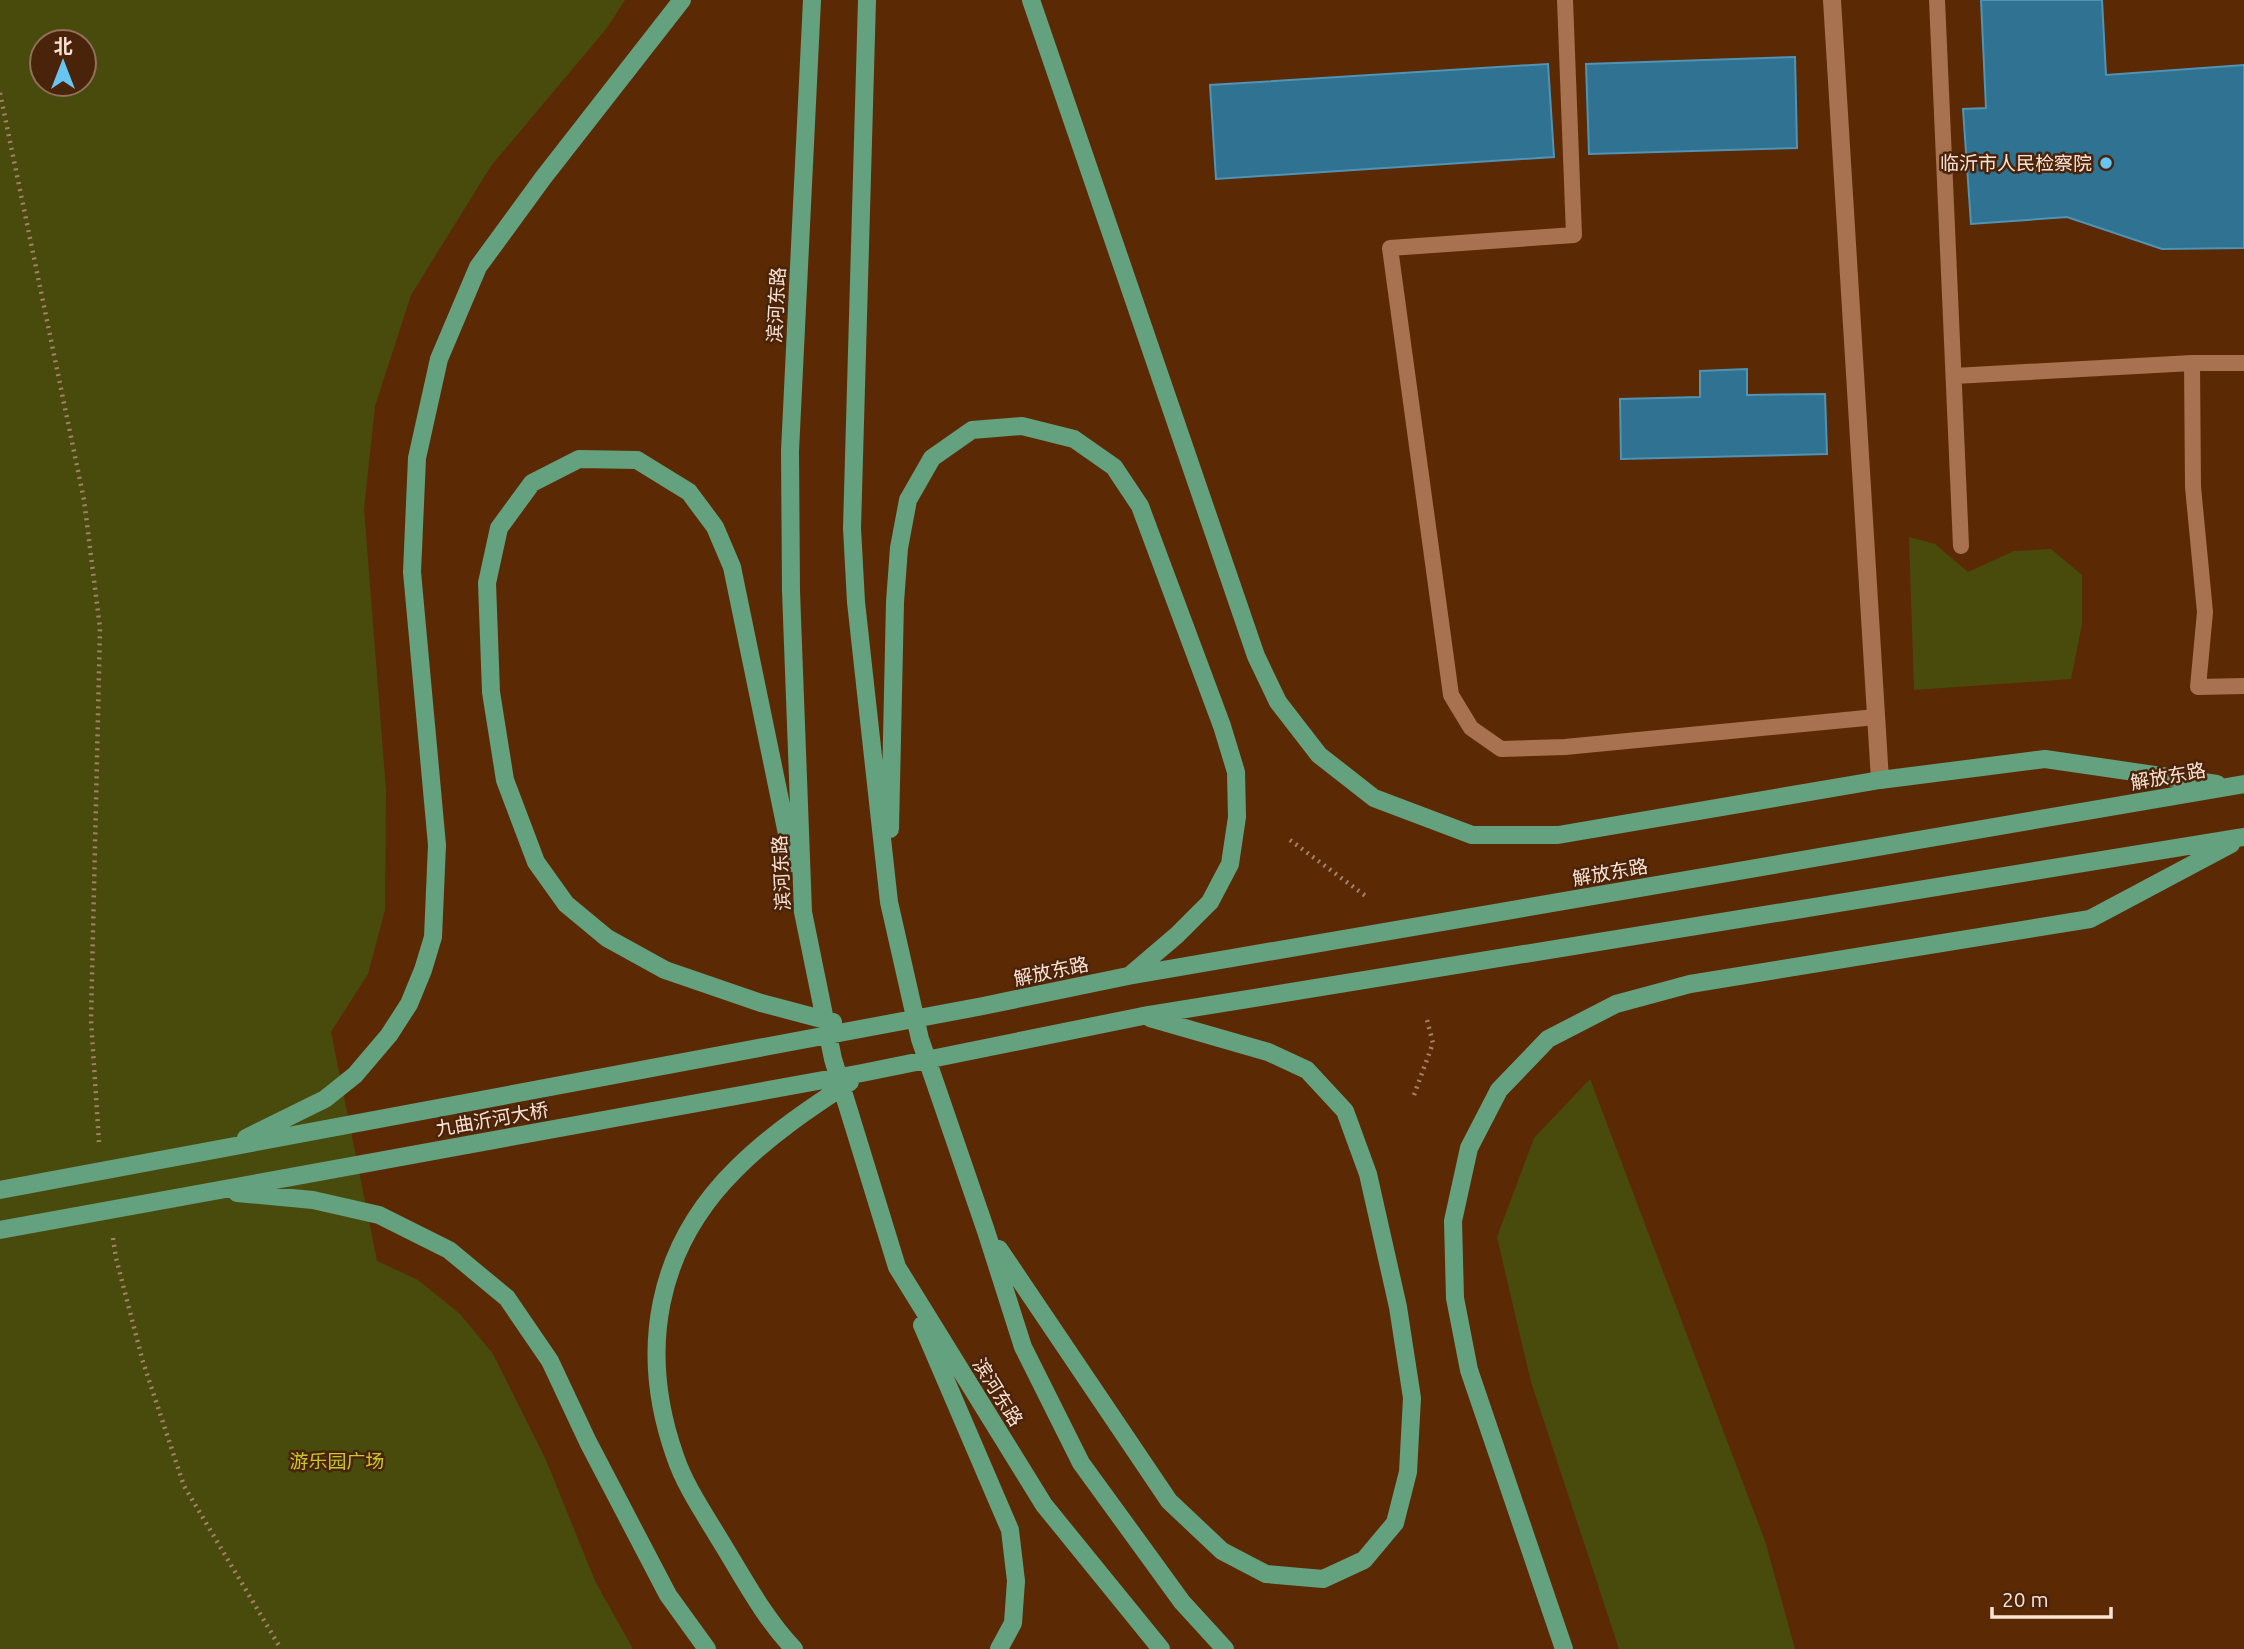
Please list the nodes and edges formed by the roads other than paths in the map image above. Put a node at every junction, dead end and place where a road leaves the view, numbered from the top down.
1 (682, 0) edge
2 (812, 0) edge
3 (867, 0) edge
4 (1031, 0) edge
5 (1565, 0) edge
6 (1832, 0) edge
7 (1937, 0) edge
8 (2192, 363) junction
9 (2244, 363) edge
10 (1954, 376) junction
11 (1961, 545) dead end
12 (2244, 686) edge
13 (1876, 717) junction
14 (1880, 780) junction
15 (2239, 785) edge
16 (2244, 837) edge
17 (889, 902) junction
18 (803, 912) junction
19 (1128, 976) junction
20 (983, 1006) joint
21 (1143, 1016) junction
22 (860, 1029) junction
23 (862, 1073) junction
24 (225, 1149) junction
25 (0, 1190) edge
26 (213, 1191) junction
27 (0, 1230) edge
28 (986, 1231) junction
29 (897, 1267) junction
30 (707, 1649) edge
31 (794, 1649) edge
32 (999, 1649) edge
33 (1161, 1649) edge
34 (1225, 1649) edge
35 (1564, 1649) edge

1 - 24 main road
2 - 18 main road, 滨河东路
3 - 17 main road, 滨河东路
4 - 14 main road
5 - 13 lane
6 - 13 street
7 - 10 lane
8 - 9 lane
8 - 10 lane
8 - 12 lane
10 - 11 lane
13 - 14 street
14 - 15 main road
15 - 19 main road, 解放东路
16 - 21 main road
16 - 35 main road
17 - 19 main road
17 - 28 main road, 滨河东路
18 - 22 main road
18 - 29 main road, 滨河东路
19 - 20 main road, 解放东路
20 - 22 main road, 九曲沂河大桥
21 - 23 main road, 九曲沂河大桥
21 - 28 main road
22 - 24 main road, 九曲沂河大桥
23 - 26 main road, 九曲沂河大桥
23 - 31 main road
24 - 25 main road, 九曲沂河大桥
26 - 27 main road, 九曲沂河大桥
26 - 30 main road
28 - 34 main road, 滨河东路
29 - 32 main road
29 - 33 main road, 滨河东路

